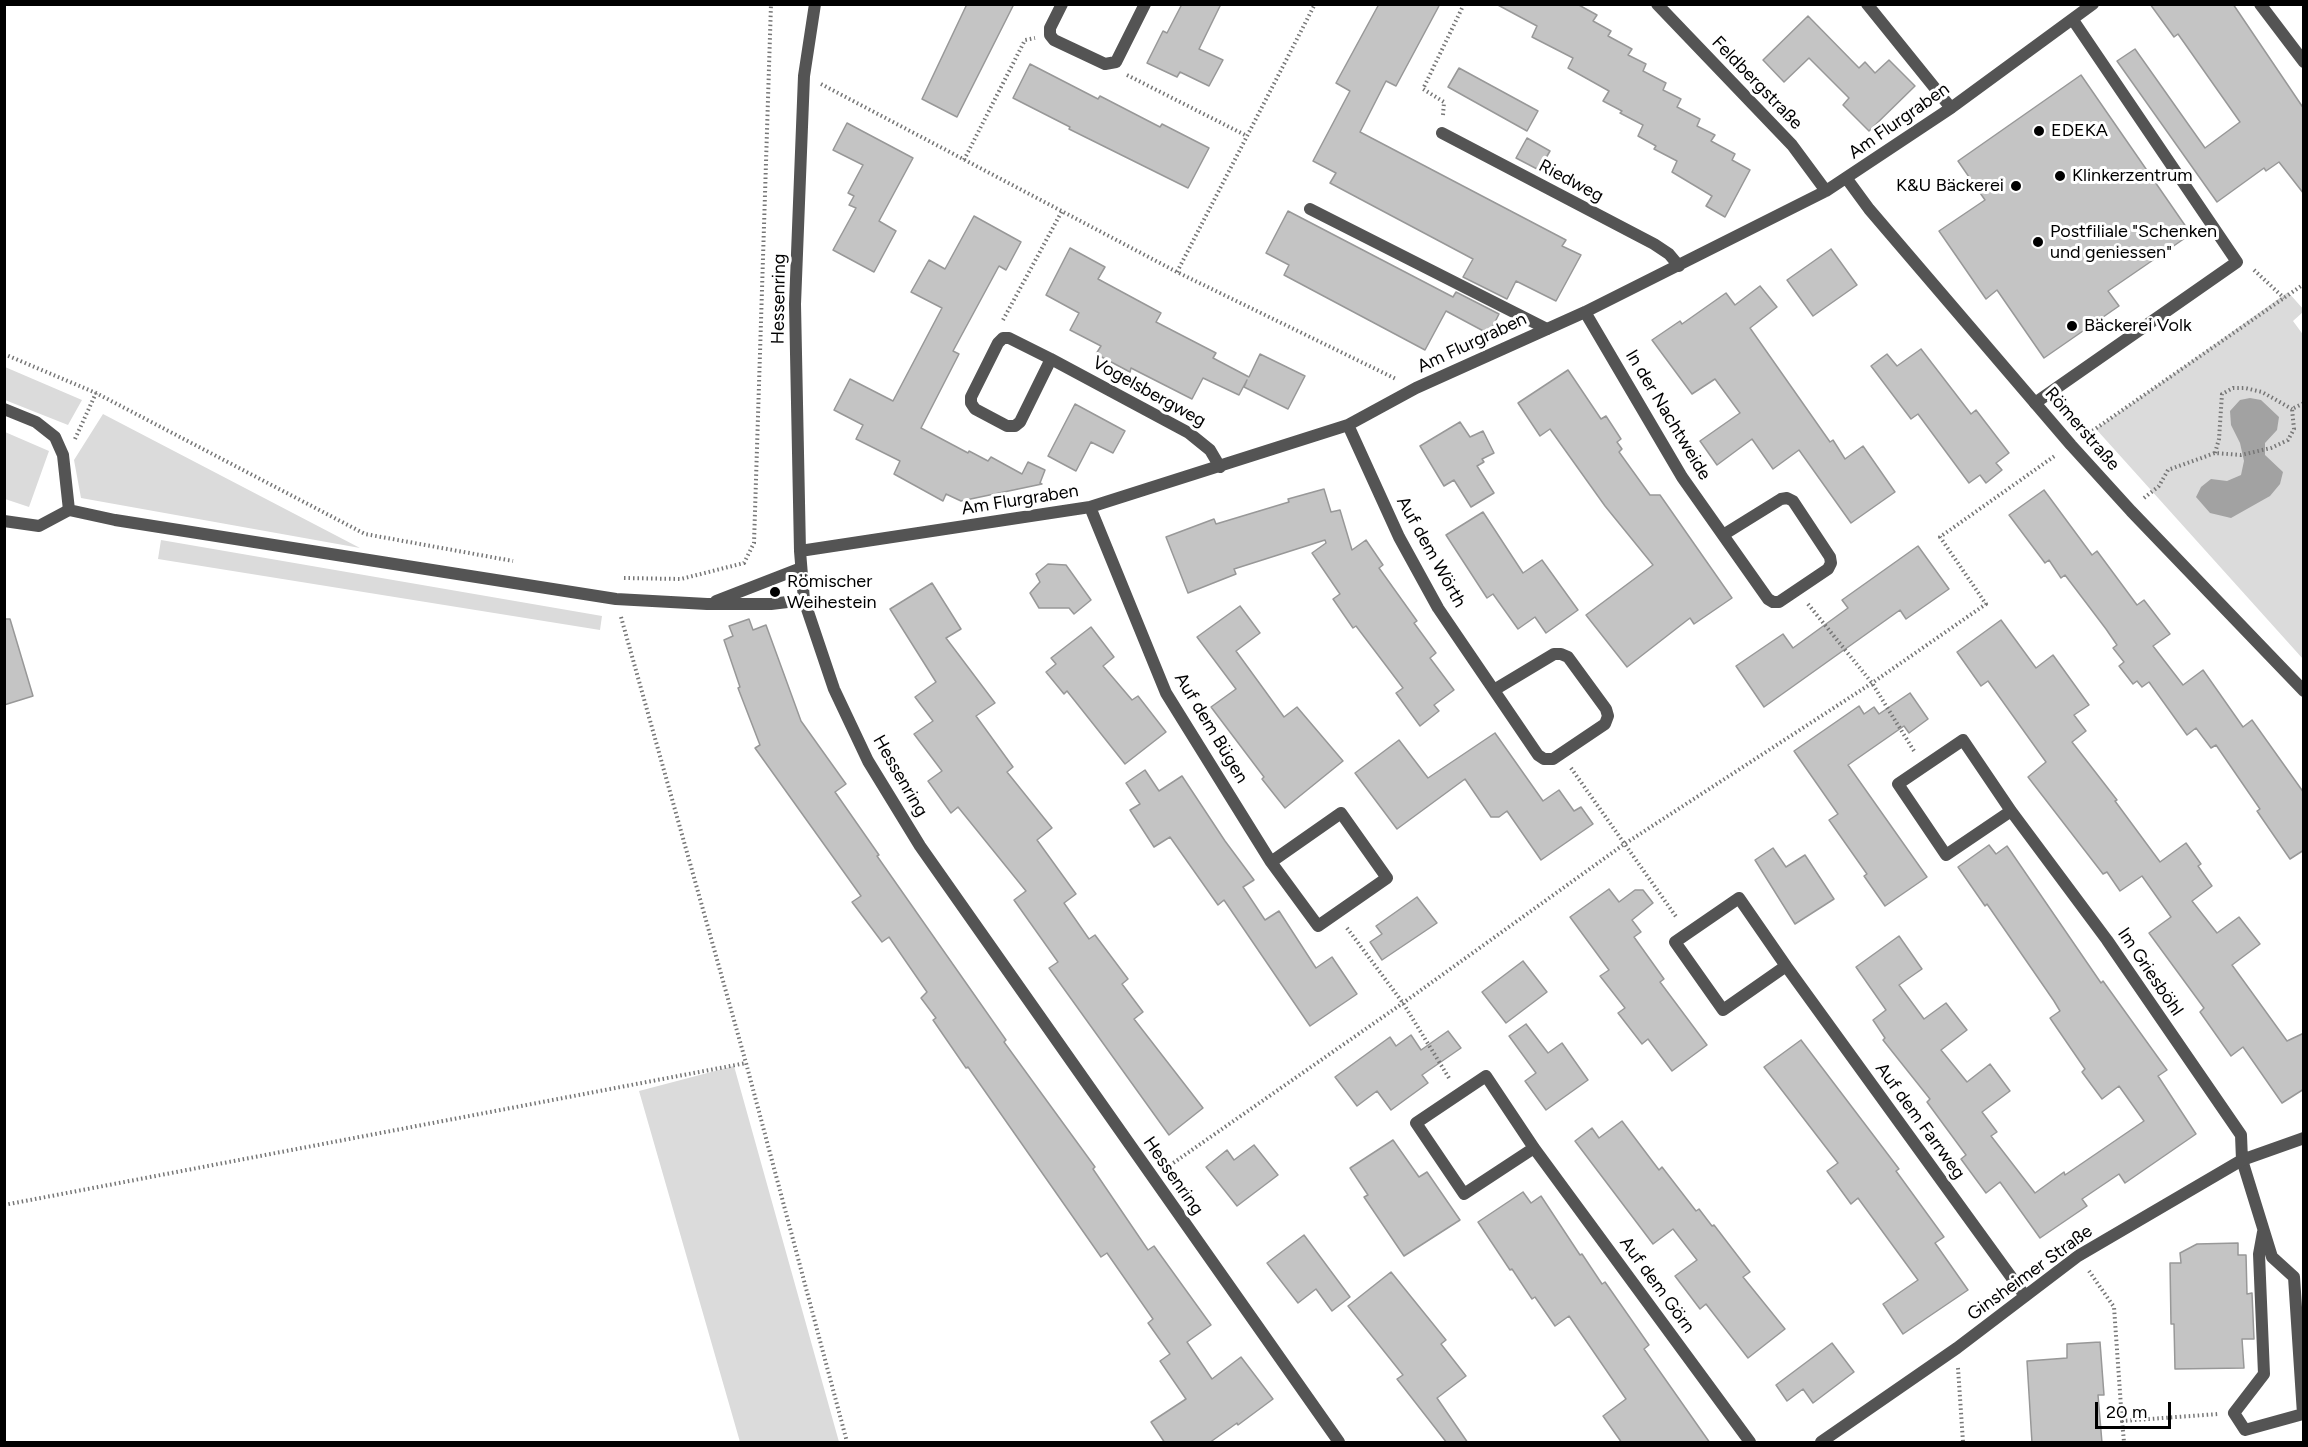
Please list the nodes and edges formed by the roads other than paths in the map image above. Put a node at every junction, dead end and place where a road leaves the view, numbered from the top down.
1 (815, 4) edge
2 (1062, 4) edge
3 (1145, 4) edge
4 (1656, 4) edge
5 (1867, 4) edge
6 (2093, 4) edge
7 (2260, 4) edge
8 (2073, 20) junction
9 (2304, 62) edge
10 (1951, 108) junction
11 (1442, 133) road end
12 (1847, 179) junction
13 (1826, 191) junction
14 (1310, 209) dead end
15 (1679, 266) junction
16 (1585, 312) junction
17 (1547, 329) junction
18 (1051, 359) junction
19 (2035, 402) junction
20 (4, 409) edge
21 (1348, 425) junction
22 (1220, 467) junction
23 (1090, 507) junction
24 (69, 510) junction
25 (4, 521) edge
26 (1723, 534) junction
27 (800, 551) junction
28 (801, 568) junction
29 (804, 600) junction
30 (707, 604) junction
31 (1494, 690) junction
32 (2304, 691) edge
33 (2011, 811) junction
34 (1271, 862) junction
35 (1786, 966) junction
36 (2304, 1138) edge
37 (1534, 1148) junction
38 (2242, 1160) junction
39 (2263, 1232) junction
40 (2025, 1296) junction
41 (1339, 1443) edge
42 (1750, 1443) edge
43 (1821, 1443) edge

1 - 27 street, Hessenring
2 - 3 street
4 - 13 street, Feldbergstraße
5 - 10 street
6 - 8 street, Am Flurgraben
7 - 9 street
8 - 10 street, Am Flurgraben
8 - 19 street
10 - 12 street, Am Flurgraben
11 - 15 street, Riedweg
12 - 13 street, Am Flurgraben
12 - 19 street, Römerstraße
13 - 15 street, Am Flurgraben
14 - 17 street
15 - 16 street, Am Flurgraben
16 - 17 street, Am Flurgraben
16 - 26 street, In der Nachtweide
17 - 21 street, Am Flurgraben
18 - 18 street, Vogelsbergweg
18 - 22 street, Vogelsbergweg
19 - 32 street, Römerstraße
20 - 24 street
21 - 22 street, Am Flurgraben
21 - 31 street, Auf dem Wörth
22 - 23 street, Am Flurgraben
23 - 27 street, Am Flurgraben
23 - 34 street, Auf dem Bügen
24 - 25 street
24 - 30 street
26 - 26 street, In der Nachtweide
27 - 28 street, Hessenring
28 - 29 street, Hessenring
28 - 30 street
29 - 30 street
29 - 41 street, Hessenring
31 - 31 street, Auf dem Wörth
33 - 33 street, Im Griesböhl
33 - 38 street, Im Griesböhl
34 - 34 street, Auf dem Bügen
35 - 35 street, Auf dem Farrweg
35 - 40 street, Auf dem Farrweg
36 - 38 street, Ginsheimer Straße
37 - 37 street, Auf dem Görn
37 - 42 street, Auf dem Görn
38 - 39 street, Im Griesböhl
38 - 40 street, Ginsheimer Straße
39 - 39 street, Im Griesböhl
40 - 43 street, Ginsheimer Straße

